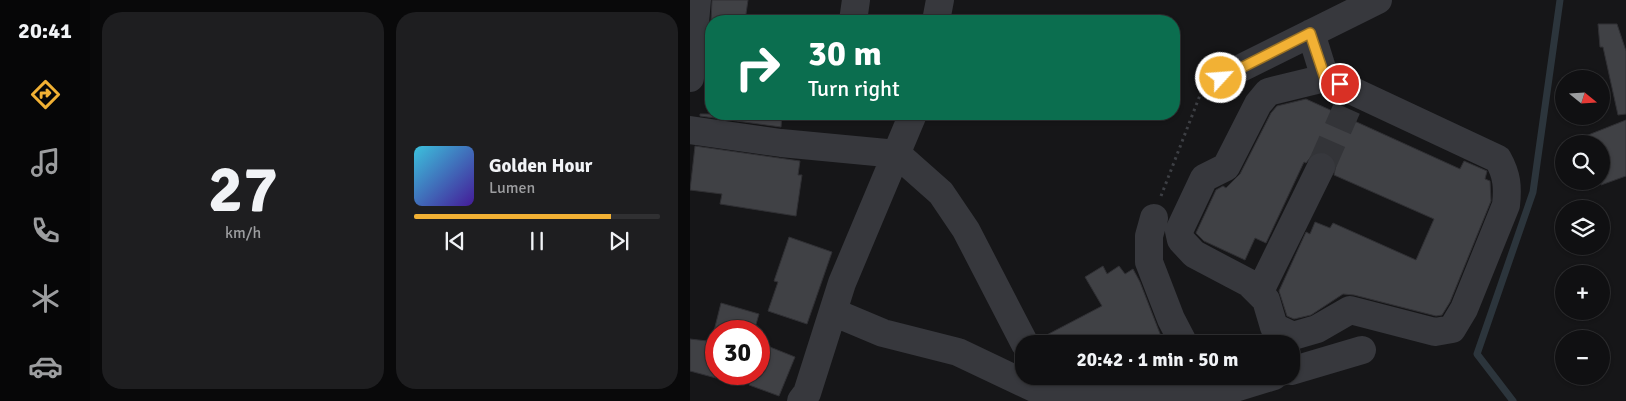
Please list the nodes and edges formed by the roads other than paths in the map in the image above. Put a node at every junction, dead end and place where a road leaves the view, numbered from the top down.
1 (697, 0) edge
2 (856, 0) edge
3 (940, 0) edge
4 (1378, 0) edge
5 (855, 15) edge
6 (937, 15) edge
7 (1310, 33) junction
8 (690, 78) edge
9 (1221, 78) road end
10 (1325, 78) junction
11 (911, 120) edge
12 (690, 130) edge
13 (897, 154) junction
14 (1321, 167) tunnel mouth
15 (1154, 218) road end
16 (1259, 293) junction
17 (833, 312) junction
18 (1020, 335) edge
19 (1179, 335) edge
20 (1362, 350) dead end
21 (1300, 368) edge
22 (1153, 385) edge
23 (1220, 385) edge
24 (1245, 385) edge
25 (1050, 391) edge
26 (801, 401) edge

1 - 8 street
2 - 5 street
3 - 6 street
4 - 7 street
7 - 9 street
7 - 10 street
10 - 16 street
10 - 16 street
11 - 13 street
12 - 13 street
13 - 17 street
13 - 18 street
14 - 16 street
15 - 19 street
17 - 25 street
17 - 26 street
20 - 21 street
22 - 25 street
23 - 24 street

